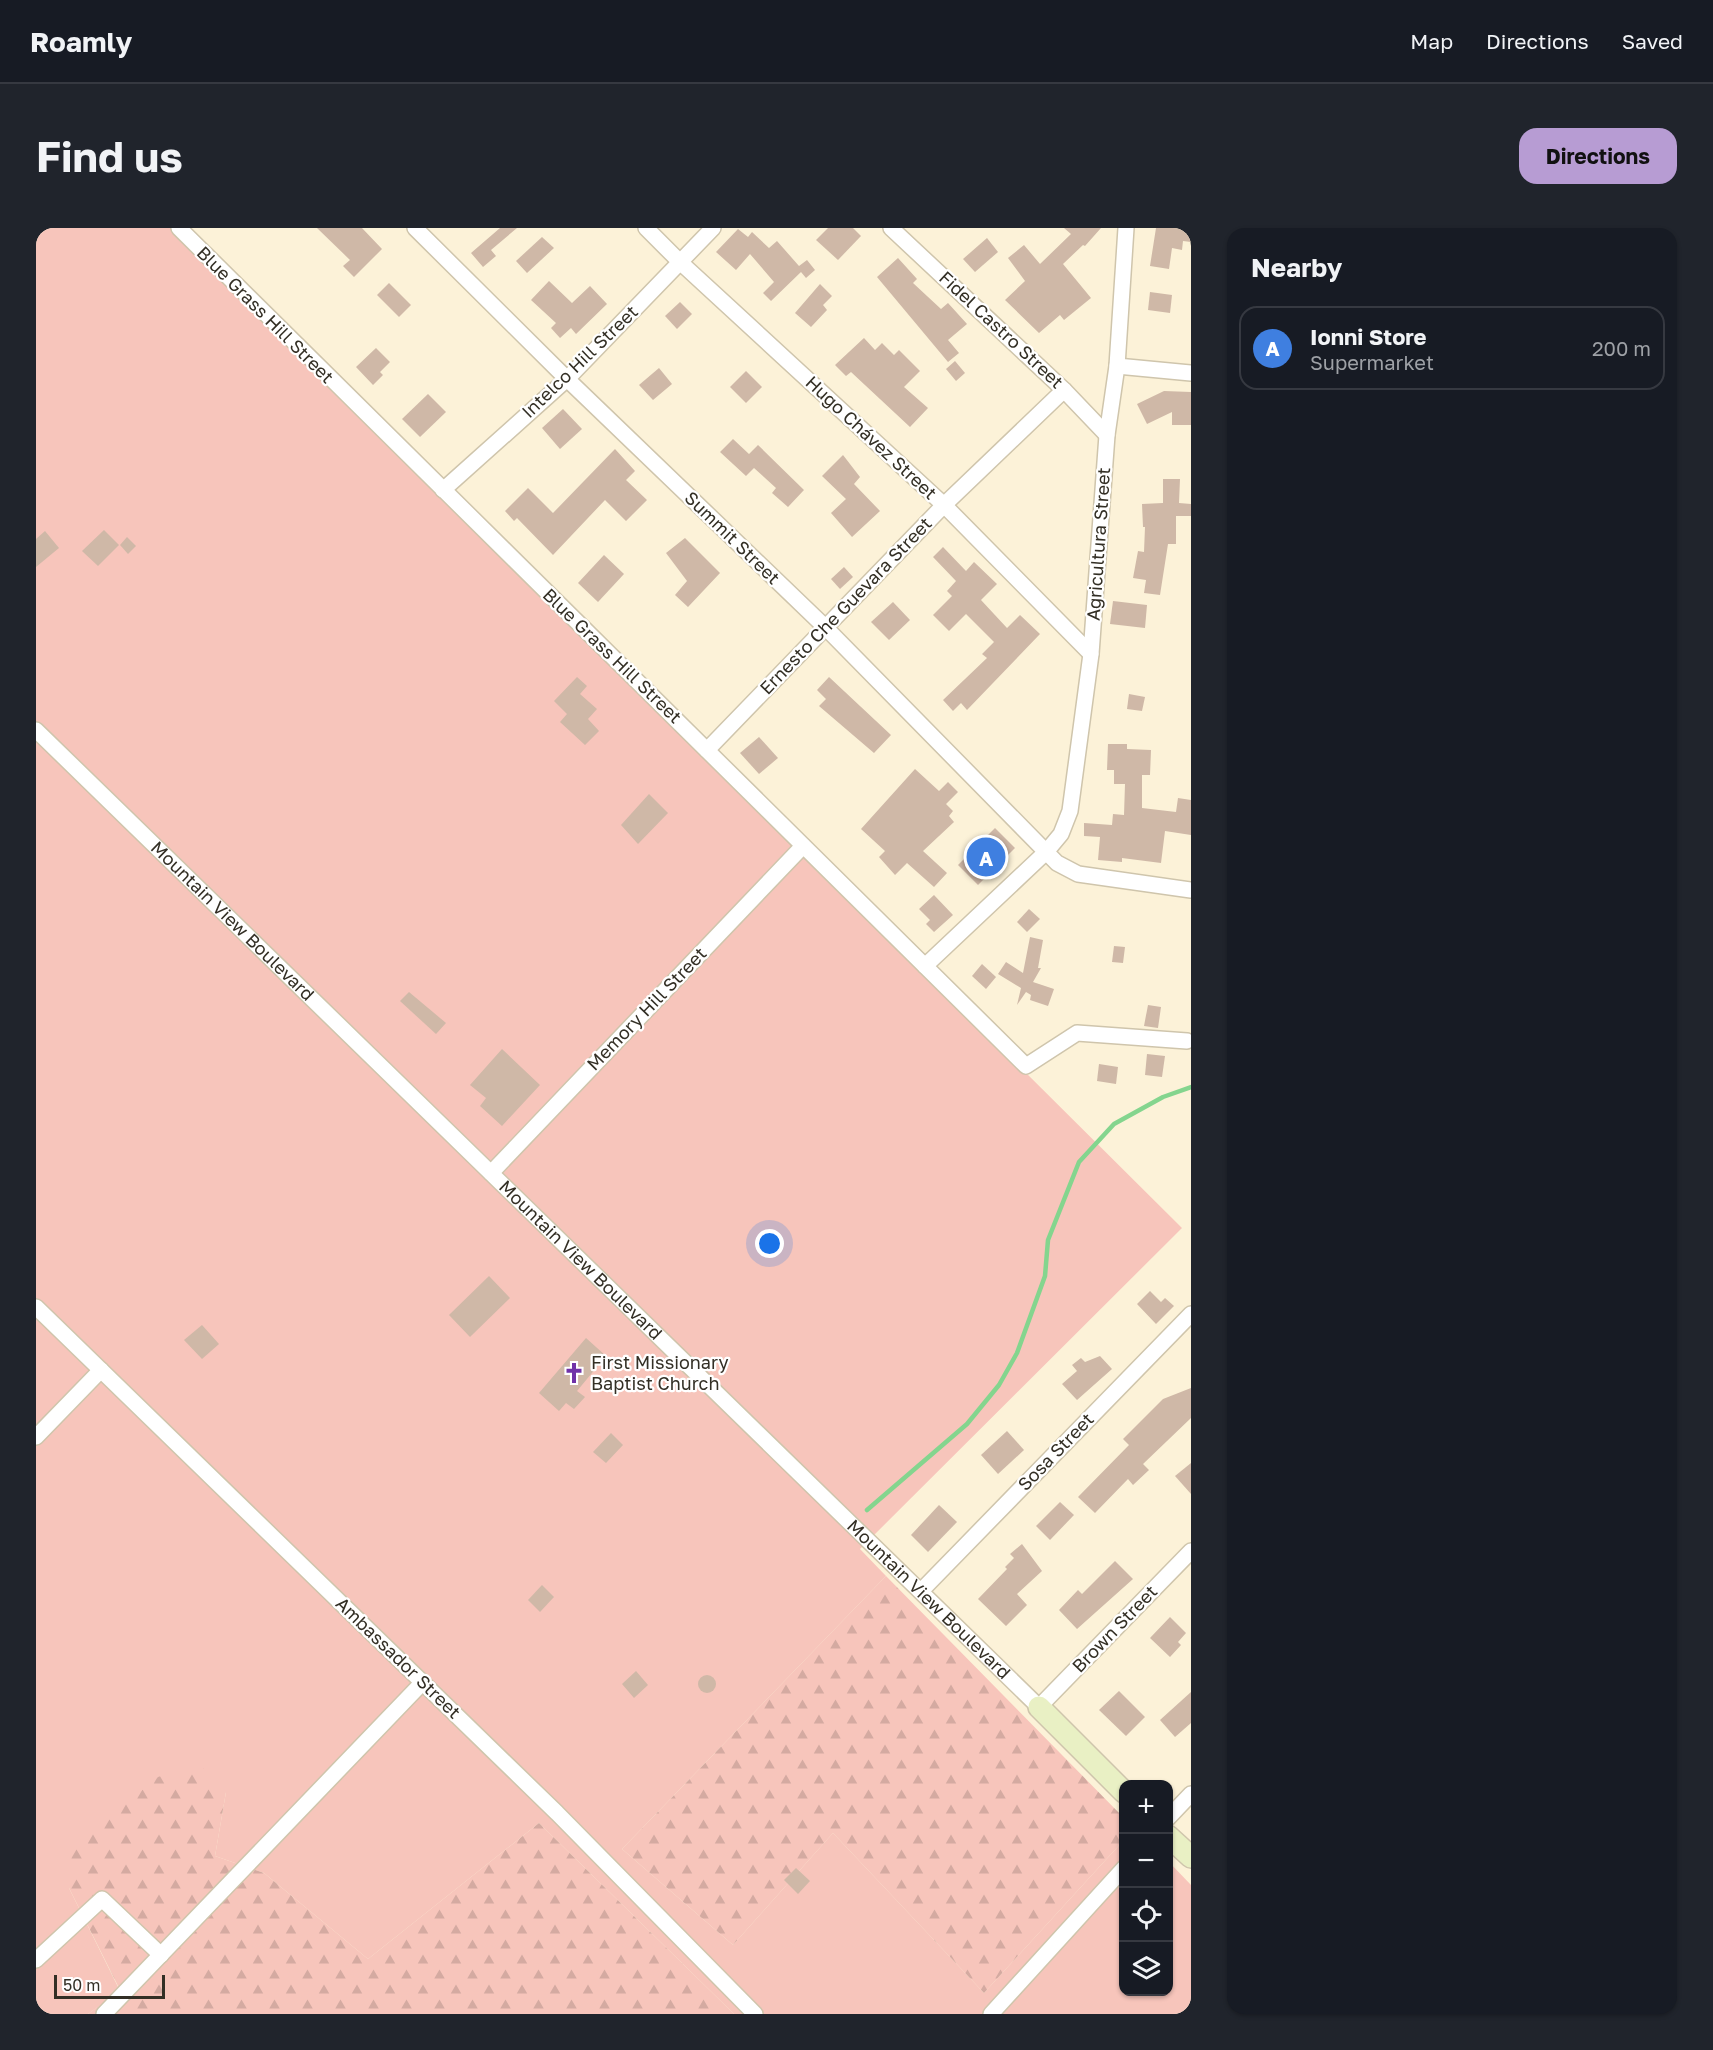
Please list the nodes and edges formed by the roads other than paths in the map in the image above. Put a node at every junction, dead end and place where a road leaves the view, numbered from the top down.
1 (179, 228) edge
2 (415, 228) edge
3 (646, 228) edge
4 (713, 228) edge
5 (891, 228) edge
6 (1126, 228) edge
7 (680, 262) junction
8 (1117, 366) junction
9 (1191, 373) edge
10 (567, 379) junction
11 (1064, 390) junction
12 (1107, 435) junction
13 (443, 490) junction
14 (944, 505) junction
15 (825, 627) junction
16 (1090, 654) junction
17 (36, 730) edge
18 (707, 750) junction
19 (803, 846) junction
20 (1046, 852) junction
21 (1191, 890) edge
22 (925, 966) junction
23 (1187, 1041) dead end
24 (491, 1173) junction
25 (36, 1307) edge
26 (1191, 1314) edge
27 (101, 1370) junction
28 (36, 1437) edge
29 (1191, 1551) edge
30 (921, 1591) junction
31 (423, 1682) junction
32 (1040, 1707) junction
33 (1119, 1787) edge
34 (1191, 1794) edge
35 (1173, 1813) edge
36 (1173, 1841) edge
37 (1191, 1857) edge
38 (1119, 1873) edge
39 (161, 1955) junction
40 (36, 1960) edge
41 (104, 2014) edge
42 (755, 2014) edge
43 (991, 2014) edge

1 - 13 street, Blue Grass Hill Street
2 - 10 street, Summit Street
3 - 7 street, Hugo Chávez Street
4 - 7 street, Intelco Hill Street
5 - 11 street, Fidel Castro Street
6 - 8 street, Agricultura Street
7 - 10 street, Intelco Hill Street
7 - 14 street, Hugo Chávez Street
8 - 9 street
8 - 12 street, Agricultura Street
10 - 13 street, Intelco Hill Street
10 - 15 street, Summit Street
11 - 12 street, Fidel Castro Street
11 - 14 street, Ernesto Che Guevara Street
12 - 16 street, Agricultura Street
13 - 18 street, Blue Grass Hill Street
14 - 15 street, Ernesto Che Guevara Street
14 - 16 street, Hugo Chávez Street
15 - 18 street, Ernesto Che Guevara Street
15 - 20 street, Summit Street
16 - 20 street, Agricultura Street
17 - 24 street, Mountain View Boulevard
18 - 19 street, Blue Grass Hill Street
19 - 22 street, Blue Grass Hill Street
19 - 24 street, Memory Hill Street
20 - 21 street, Summit Street
20 - 22 street
22 - 23 street, Blue Grass Hill Street
24 - 30 street, Mountain View Boulevard
25 - 27 street, Ambassador Street
26 - 30 street, Sosa Street
27 - 28 street
27 - 31 street, Ambassador Street
29 - 32 street, Brown Street
30 - 32 street, Mountain View Boulevard
31 - 39 street
31 - 42 street, Ambassador Street
32 - 33 street, Mountain View Boulevard
34 - 35 street
36 - 37 street
38 - 43 street
39 - 40 street
39 - 41 street

